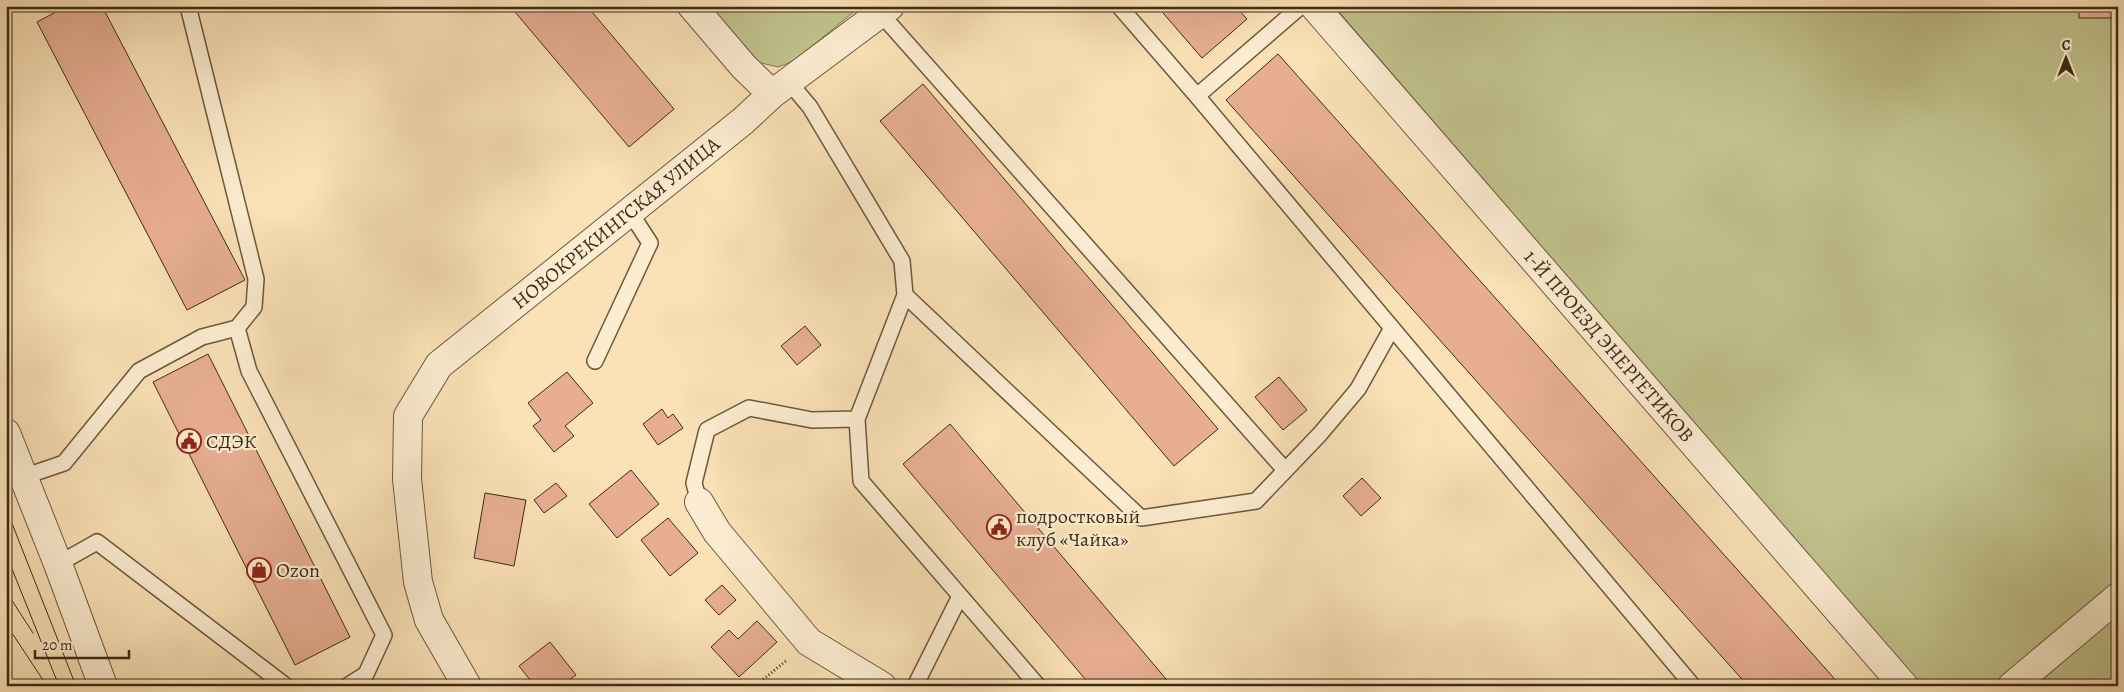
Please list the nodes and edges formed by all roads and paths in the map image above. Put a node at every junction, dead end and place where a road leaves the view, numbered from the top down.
1 (188, 6) edge
2 (692, 6) edge
3 (1118, 6) edge
4 (1301, 6) edge
5 (1314, 6) edge
6 (886, 10) edge
7 (781, 88) junction
8 (1197, 96) junction
9 (630, 212) junction
10 (905, 295) junction
11 (237, 328) junction
12 (1392, 328) junction
13 (595, 361) dead end
14 (857, 419) junction
15 (6, 433) edge
16 (1285, 470) junction
17 (23, 477) junction
18 (700, 502) joint
19 (58, 564) junction
20 (960, 596) junction
21 (2118, 597) edge
22 (809, 642) junction
23 (103, 686) edge
24 (286, 686) edge
25 (347, 686) edge
26 (467, 686) edge
27 (755, 686) edge
28 (882, 686) edge
29 (915, 686) edge
30 (1038, 686) edge
31 (1693, 686) edge
32 (1904, 686) edge
33 (2012, 686) edge

1 - 11 lane
2 - 7 street
3 - 8 lane
4 - 8 lane
5 - 32 street, 1-Й ПРОЕЗД ЭНЕРГЕТИКОВ
6 - 7 street, НОВОКРЕКИНГСКАЯ УЛИЦА
6 - 16 lane
7 - 9 street, НОВОКРЕКИНГСКАЯ УЛИЦА
7 - 10 lane
8 - 12 lane
9 - 13 lane
9 - 26 street, НОВОКРЕКИНГСКАЯ УЛИЦА
10 - 14 lane
10 - 16 lane
11 - 17 lane
11 - 25 lane
12 - 16 lane
12 - 31 lane
14 - 18 lane
14 - 20 lane
15 - 17 street
17 - 19 street
18 - 22 street
19 - 23 street
19 - 24 lane
20 - 29 lane
20 - 30 lane
21 - 33 street
22 - 27 path
22 - 28 street

